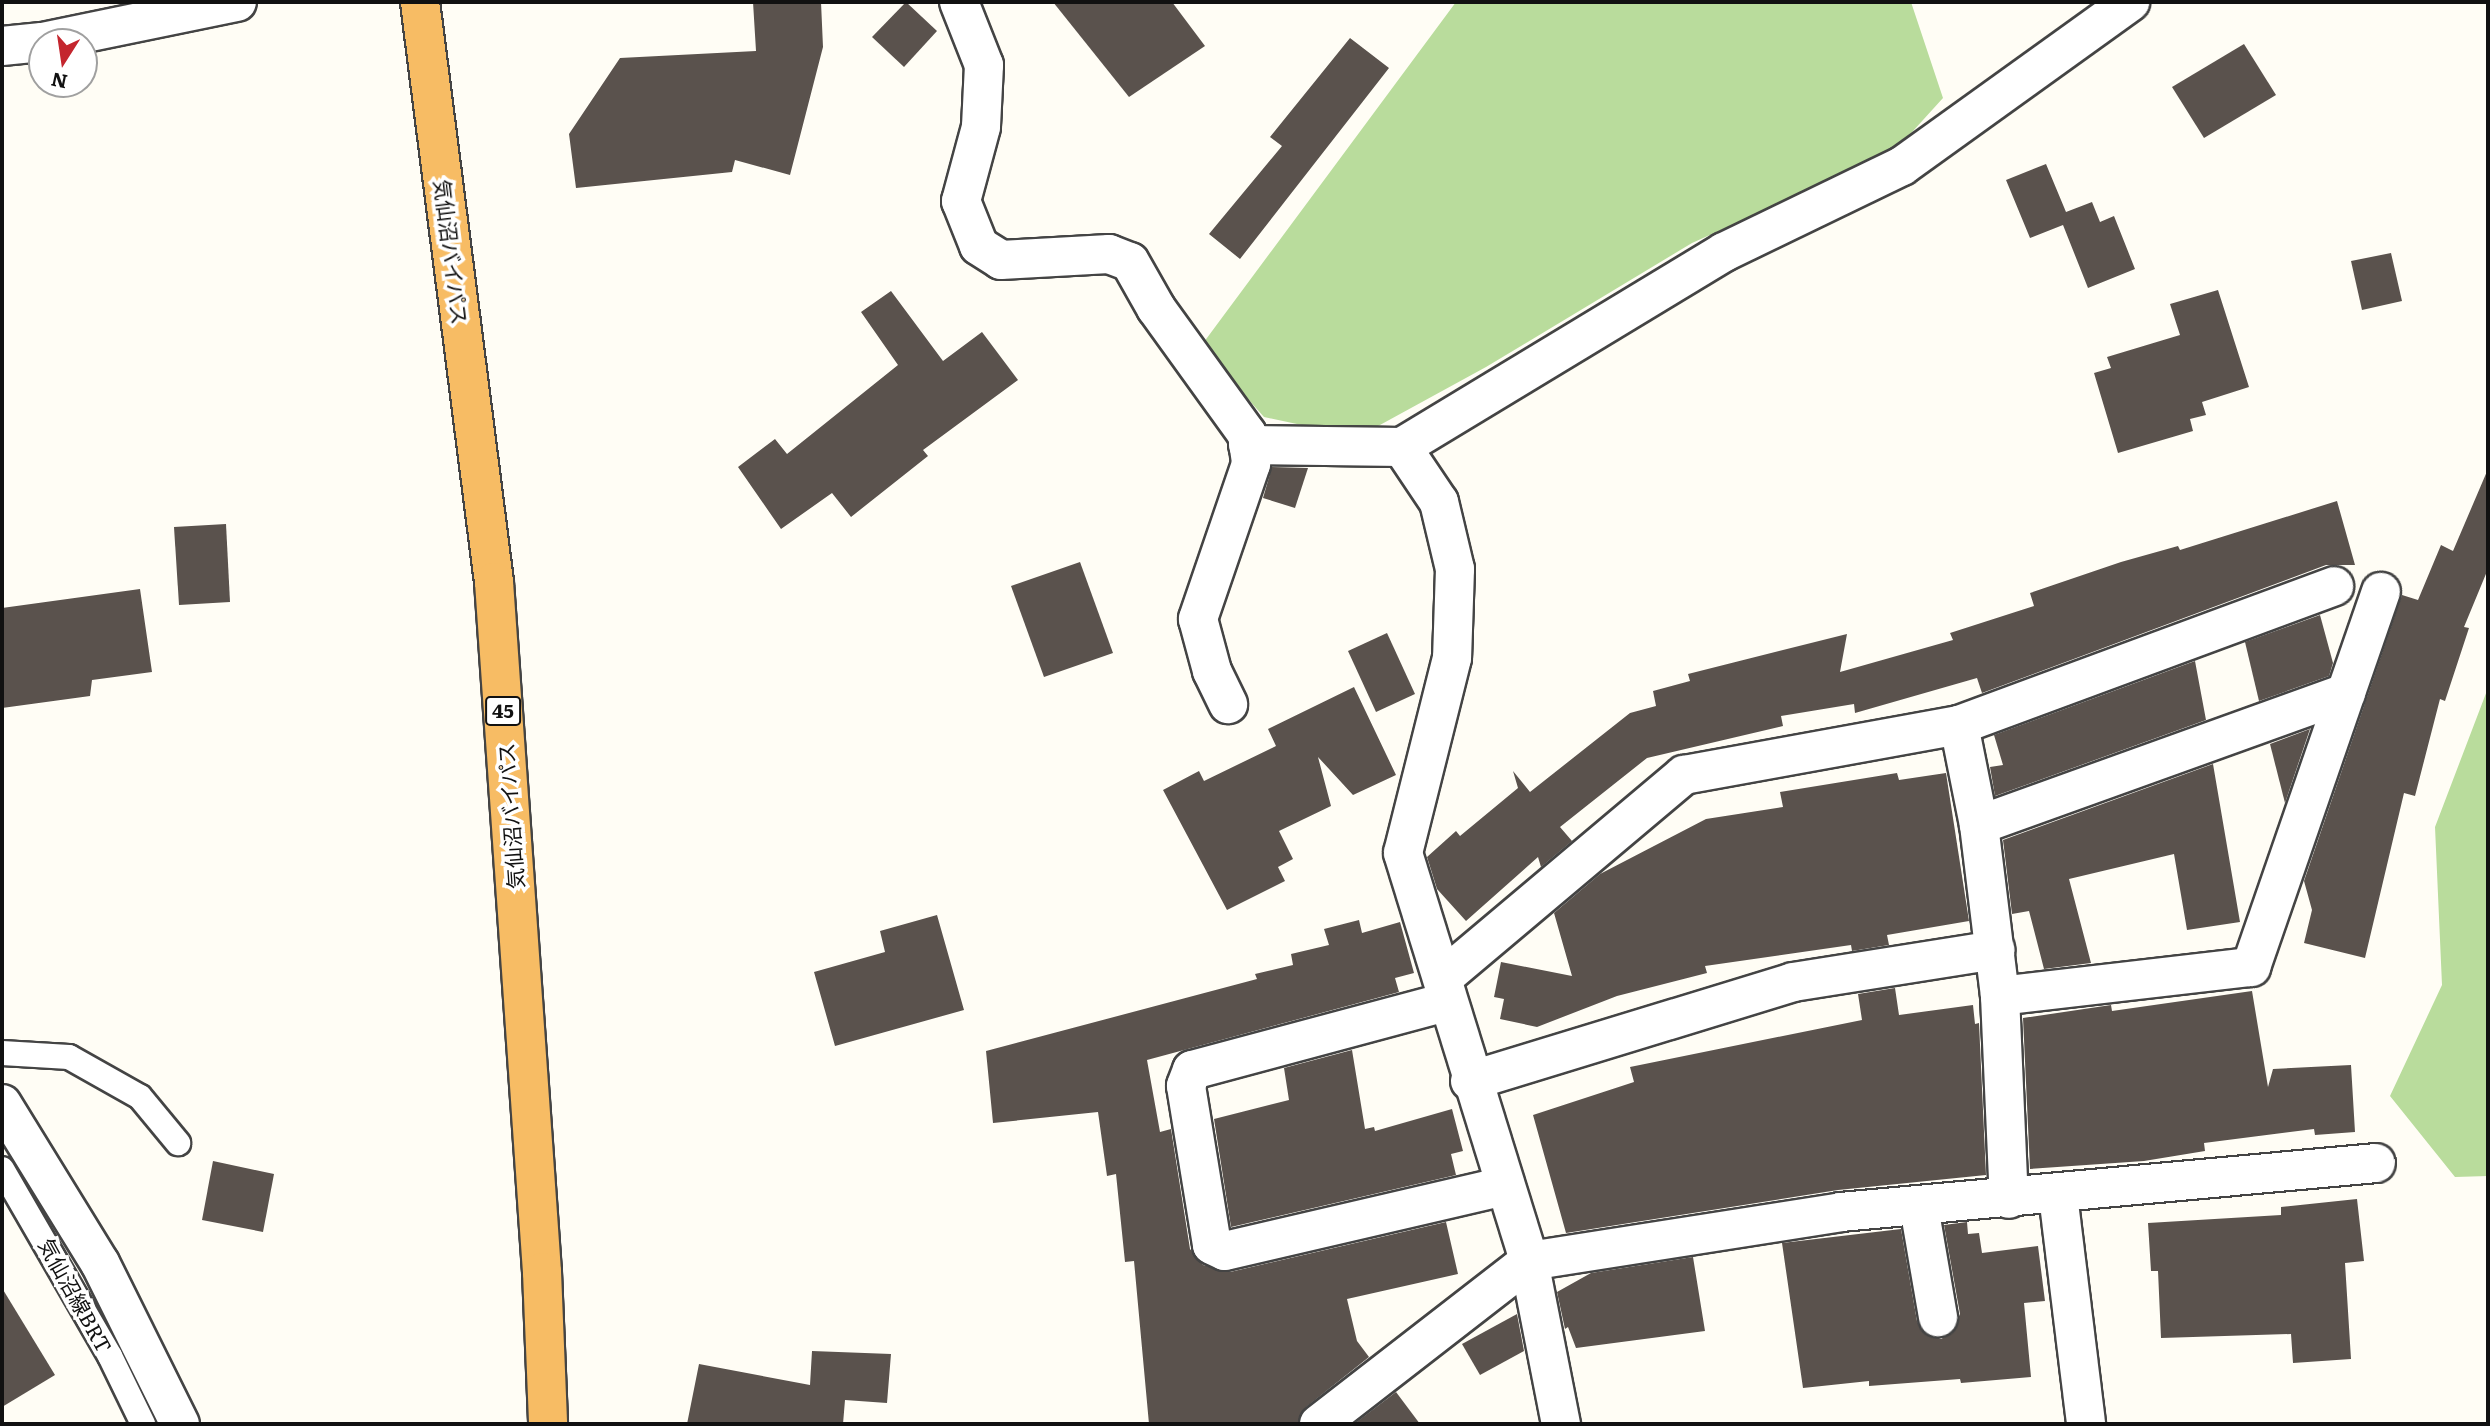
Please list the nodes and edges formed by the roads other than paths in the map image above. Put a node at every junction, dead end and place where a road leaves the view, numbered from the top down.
1 (237, 2) edge
2 (420, 2) edge
3 (959, 2) edge
4 (2130, 2) edge
5 (98, 31) edge
6 (28, 43) edge
7 (2, 46) edge
8 (1248, 445) junction
9 (1402, 447) junction
10 (2334, 586) dead end
11 (2381, 592) dead end
12 (2346, 693) junction
13 (1228, 704) dead end
14 (1959, 726) junction
15 (1979, 825) junction
16 (1995, 950) junction
17 (1445, 990) junction
18 (2000, 996) junction
19 (2, 1053) edge
20 (1470, 1081) junction
21 (2, 1104) edge
22 (178, 1143) dead end
23 (2376, 1163) dead end
24 (2, 1169) edge
25 (1504, 1186) junction
26 (2058, 1195) junction
27 (2009, 1199) junction
28 (1919, 1207) junction
29 (1529, 1261) junction
30 (1938, 1317) dead end
31 (143, 1424) edge
32 (180, 1424) edge
33 (548, 1424) edge
34 (1318, 1424) edge
35 (1560, 1424) edge
36 (2086, 1424) edge

1 - 5 street
2 - 33 highway, 気仙沼バイパス / 45
3 - 8 street
4 - 9 street
6 - 7 street
8 - 9 street
8 - 13 street
9 - 17 street
10 - 14 street
11 - 12 street
12 - 15 street
12 - 18 street
14 - 15 street
14 - 17 street
15 - 16 street
16 - 18 street
16 - 20 street
17 - 20 street
17 - 25 street
18 - 27 street
19 - 22 lane
20 - 25 street
21 - 32 street
23 - 26 street
24 - 31 lane, 気仙沼線BRT
25 - 29 street
26 - 27 street
26 - 36 street
27 - 28 street
28 - 29 street
28 - 30 street
29 - 34 street
29 - 35 street

